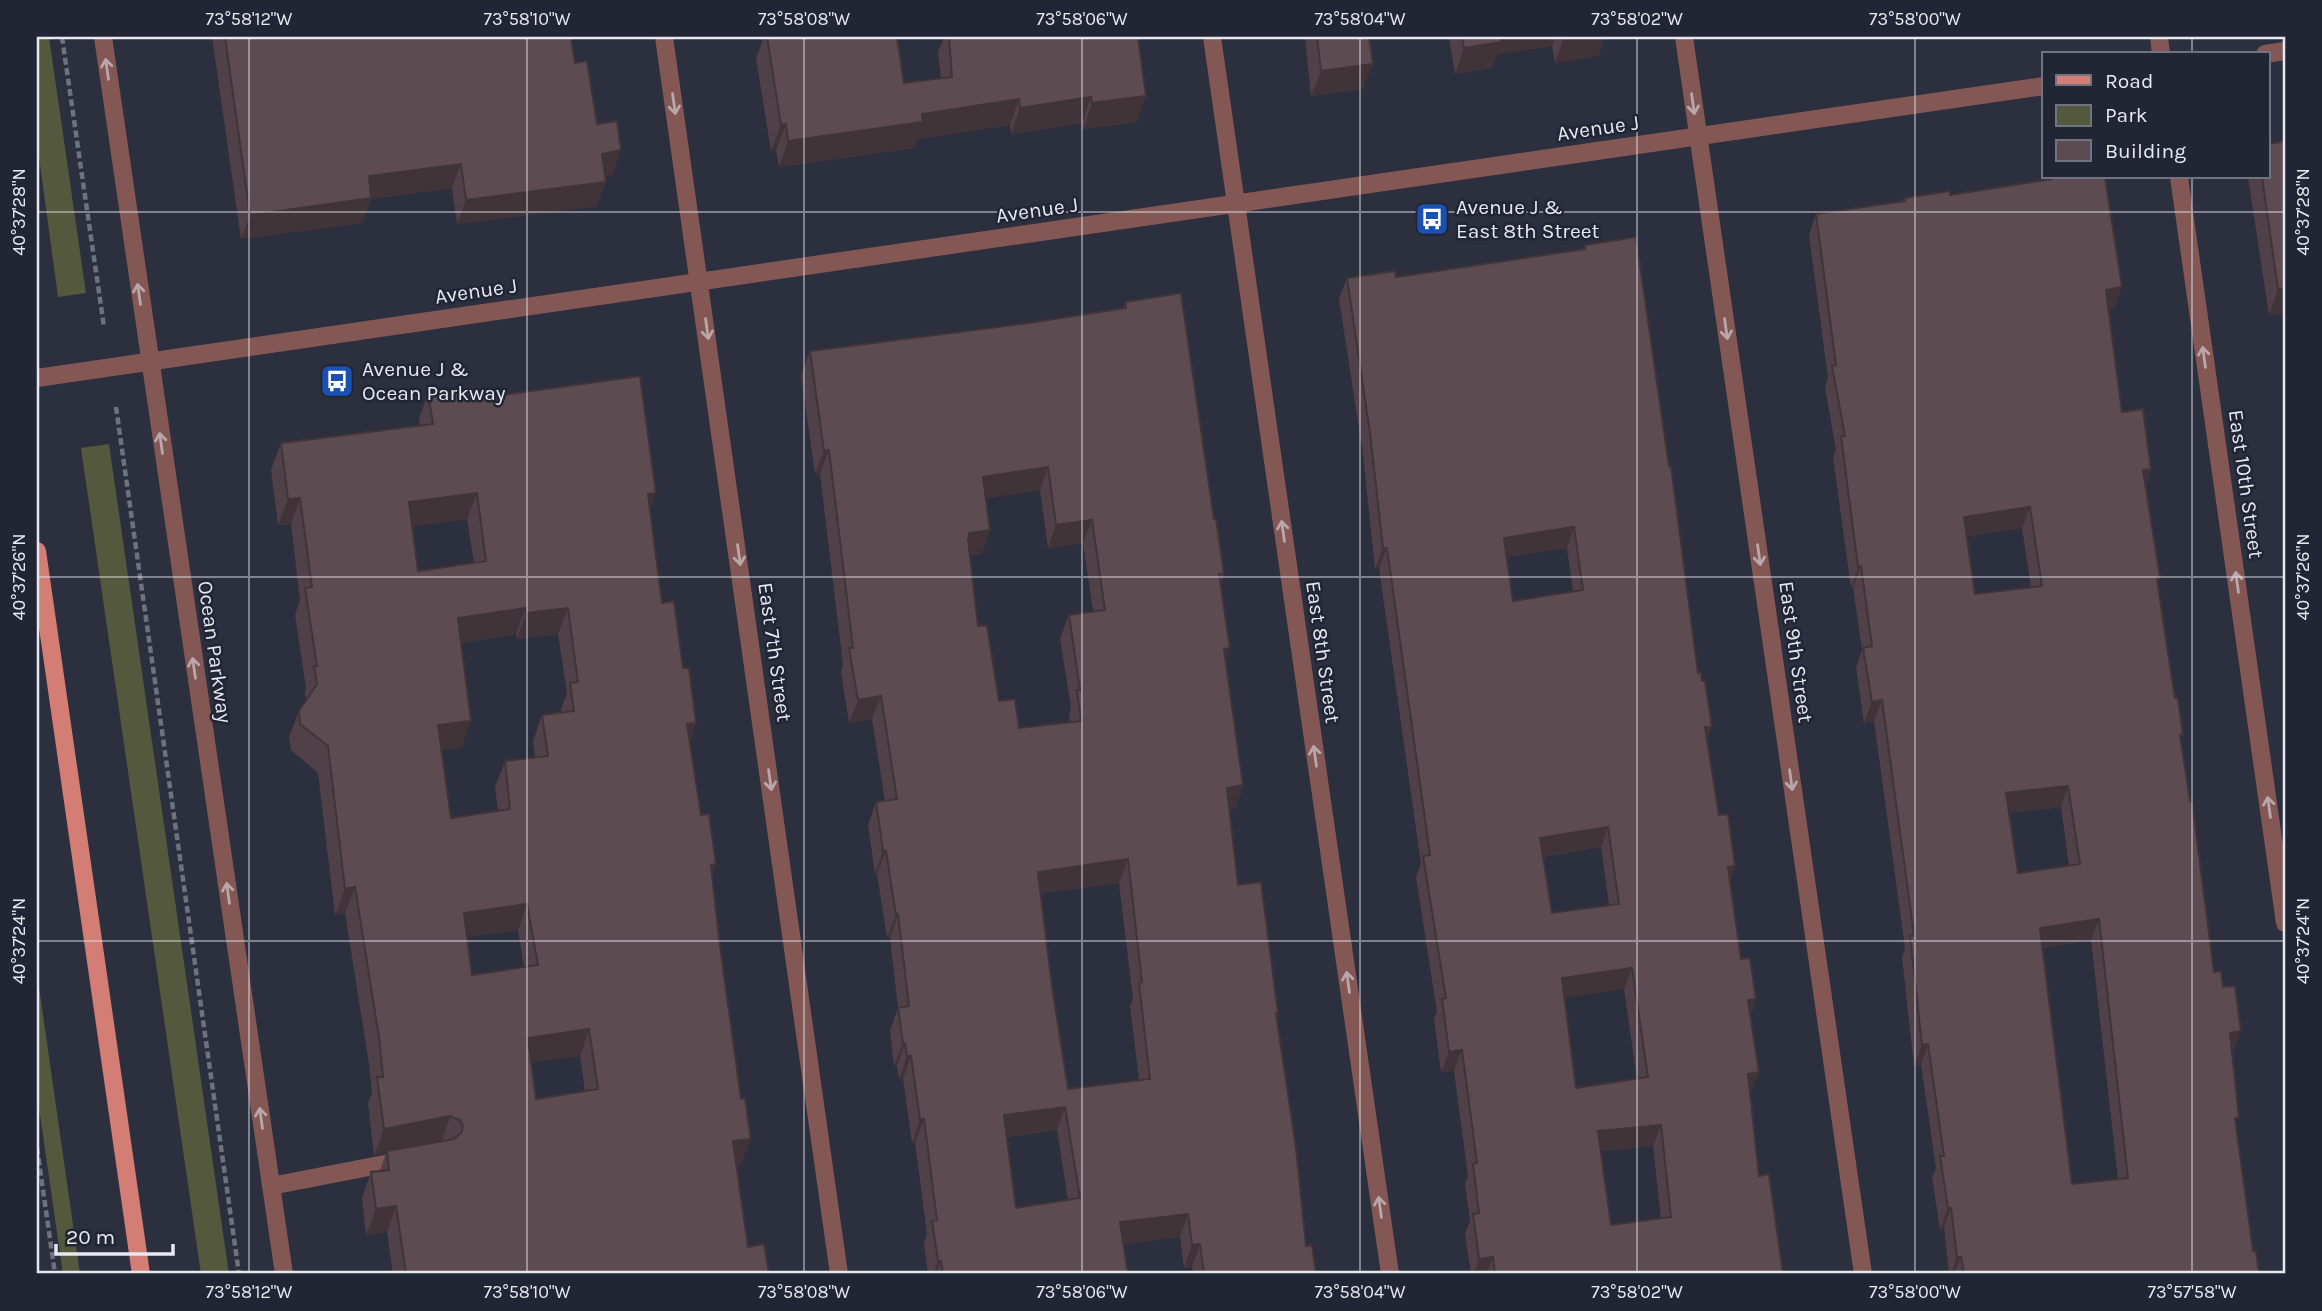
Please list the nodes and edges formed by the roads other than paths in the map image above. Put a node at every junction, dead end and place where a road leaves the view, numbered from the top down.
1 (103, 37) edge
2 (664, 37) edge
3 (1212, 37) edge
4 (1684, 37) edge
5 (2042, 86) edge
6 (1698, 137) junction
7 (2179, 178) edge
8 (1236, 204) junction
9 (701, 282) junction
10 (149, 362) junction
11 (37, 378) edge
12 (37, 551) edge
13 (2285, 923) edge
14 (429, 1156) edge
15 (271, 1186) junction
16 (141, 1274) edge
17 (284, 1274) edge
18 (839, 1274) edge
19 (1390, 1274) edge
20 (1863, 1274) edge

10 -> 1 street, Ocean Parkway
2 -> 9 street, East 7th Street
3 - 8 street, East 8th Street
4 -> 6 street, East 9th Street
5 - 6 street, Avenue J
6 - 8 street, Avenue J
6 -> 20 street, East 9th Street
13 -> 7 street, East 10th Street
8 - 9 street, Avenue J
19 -> 8 street, East 8th Street
9 - 10 street, Avenue J
9 -> 18 street, East 7th Street
10 - 11 street, Avenue J
15 -> 10 street, Ocean Parkway
12 - 16 main road
14 - 15 street
15 - 17 street, Ocean Parkway

